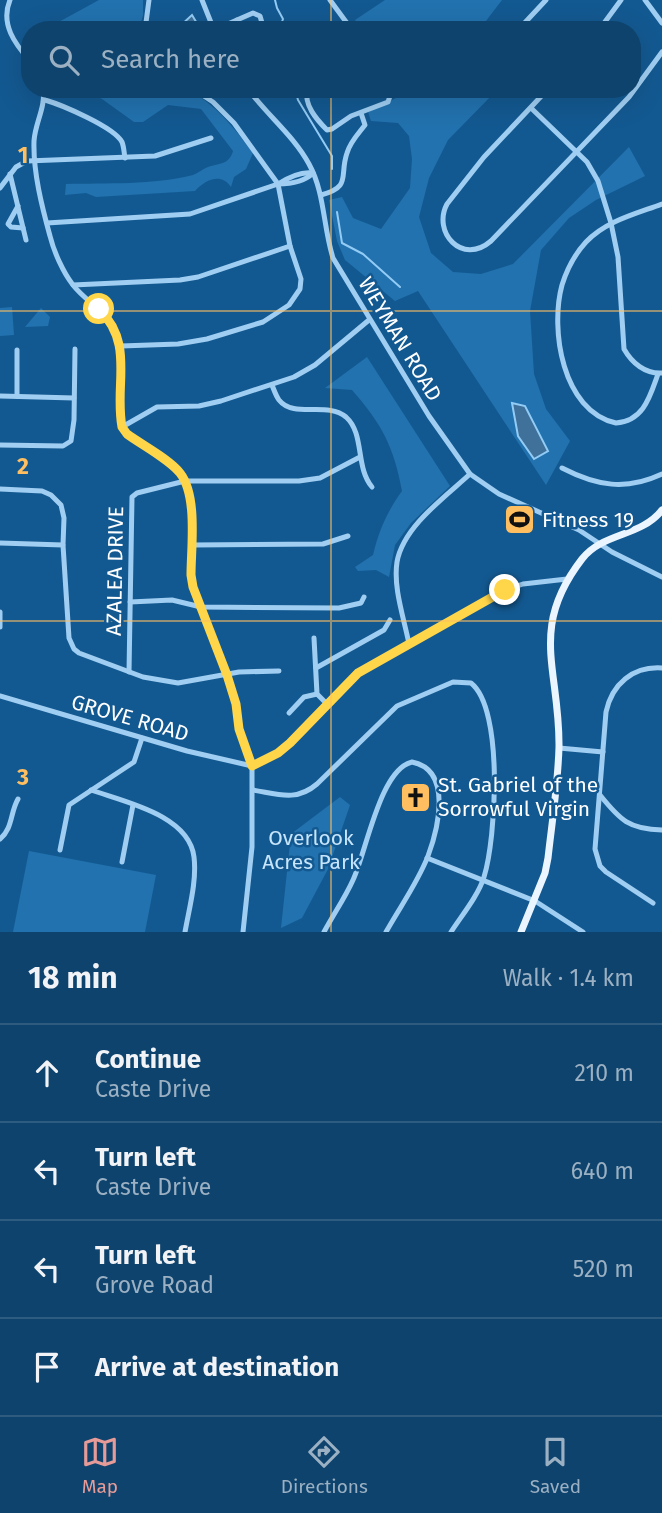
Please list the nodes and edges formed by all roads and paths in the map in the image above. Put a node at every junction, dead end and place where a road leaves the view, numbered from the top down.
1 (10, 0) edge
2 (149, 0) edge
3 (202, 0) edge
4 (330, 0) edge
5 (546, 0) edge
6 (621, 0) edge
7 (645, 0) edge
8 (237, 20) edge
9 (146, 21) edge
10 (210, 21) edge
11 (261, 21) edge
12 (345, 21) edge
13 (526, 21) edge
14 (606, 21) edge
15 (662, 23) edge
16 (21, 49) edge
17 (662, 52) edge
18 (641, 81) edge
19 (207, 98) edge
20 (256, 98) edge
21 (306, 98) edge
22 (389, 98) edge
23 (540, 98) edge
24 (628, 98) edge
25 (45, 100) joint
26 (531, 108) junction
27 (358, 115) junction
28 (211, 138) dead end
29 (577, 152) junction
30 (125, 158) junction
31 (36, 160) junction
32 (313, 173) junction
33 (10, 174) junction
34 (278, 184) junction
35 (0, 188) edge
36 (321, 195) junction
37 (662, 204) edge
38 (18, 206) junction
39 (47, 223) junction
40 (611, 223) junction
41 (23, 229) junction
42 (26, 240) dead end
43 (290, 246) junction
44 (73, 285) junction
45 (369, 320) junction
46 (121, 346) junction
47 (75, 349) dead end
48 (17, 350) dead end
49 (660, 373) edge
50 (272, 385) junction
51 (0, 396) edge
52 (17, 396) junction
53 (74, 398) junction
54 (122, 427) junction
55 (0, 445) edge
56 (360, 457) junction
57 (562, 468) dead end
58 (470, 474) junction
59 (662, 474) edge
60 (185, 481) junction
61 (372, 487) dead end
62 (0, 489) edge
63 (662, 510) edge
64 (348, 536) dead end
65 (0, 543) edge
66 (599, 543) junction
67 (63, 545) junction
68 (191, 545) junction
69 (662, 577) edge
70 (567, 579) junction
71 (364, 597) dead end
72 (130, 601) junction
73 (201, 607) junction
74 (0, 611) edge
75 (390, 620) dead end
76 (0, 627) edge
77 (314, 638) dead end
78 (409, 644) junction
79 (316, 668) junction
80 (662, 668) edge
81 (279, 671) dead end
82 (129, 672) junction
83 (227, 675) junction
84 (317, 694) junction
85 (0, 696) edge
86 (327, 704) junction
87 (289, 713) dead end
88 (142, 738) junction
89 (559, 748) junction
90 (603, 751) junction
91 (252, 767) junction
92 (91, 790) junction
93 (253, 790) junction
94 (600, 795) junction
95 (18, 799) dead end
96 (133, 805) junction
97 (662, 830) edge
98 (0, 839) edge
99 (60, 850) dead end
100 (427, 858) junction
101 (122, 862) dead end
102 (484, 879) junction
103 (535, 901) junction
104 (653, 902) dead end
105 (185, 932) edge
106 (243, 932) edge
107 (324, 932) edge
108 (386, 932) edge
109 (451, 932) edge
110 (521, 932) edge
111 (583, 932) edge

1 - 16 street
2 - 9 street
3 - 10 street
4 - 12 street
5 - 13 street
6 - 14 street
7 - 15 street
8 - 11 street
17 - 18 street
19 - 34 street
20 - 32 street, WEYMAN ROAD
21 - 27 street
22 - 27 street
23 - 26 street
24 - 29 street
25 - 30 street
25 - 31 street
26 - 29 street
26 - 29 street
27 - 36 street
28 - 30 street
29 - 40 street
30 - 31 street
31 - 33 street
31 - 39 street
32 - 34 street
32 - 36 street, WEYMAN ROAD
33 - 35 street
33 - 38 street
34 - 39 street
34 - 43 street
36 - 45 street, WEYMAN ROAD
37 - 40 street
38 - 41 street
38 - 41 street
39 - 44 street
40 - 49 street
40 - 49 street
41 - 42 street
43 - 44 street
43 - 46 street
44 - 46 street
45 - 50 street
45 - 58 street, WEYMAN ROAD
46 - 54 street
47 - 53 street
48 - 52 street
50 - 54 street
50 - 56 street
51 - 52 street
52 - 53 street
53 - 55 street
54 - 60 street
56 - 60 street, AZALEA DRIVE
56 - 61 street
57 - 59 street
58 - 66 street, WEYMAN ROAD
58 - 78 street
60 - 68 street
60 - 72 street, AZALEA DRIVE
62 - 67 street
63 - 66 main road
64 - 68 street
65 - 67 street
66 - 69 street, WEYMAN ROAD
66 - 70 main road
67 - 82 street
68 - 73 street
70 - 78 street
70 - 89 main road
71 - 73 street
72 - 73 street
72 - 82 street, AZALEA DRIVE
73 - 83 street
74 - 76 street
75 - 79 street
77 - 79 street
78 - 86 street
79 - 84 street
80 - 90 street
81 - 83 street
82 - 83 street
83 - 91 street
84 - 86 street
84 - 87 street
85 - 88 street, GROVE ROAD
86 - 91 street
88 - 91 street, GROVE ROAD
88 - 92 street
89 - 90 street
89 - 103 main road
90 - 94 street
91 - 93 street
92 - 96 street
92 - 99 street
93 - 102 street
93 - 106 street
94 - 97 street
94 - 104 street
95 - 98 street
96 - 101 street
96 - 105 street
100 - 102 street
100 - 107 street
100 - 108 street
102 - 103 street
102 - 109 street
103 - 110 main road
103 - 111 street

